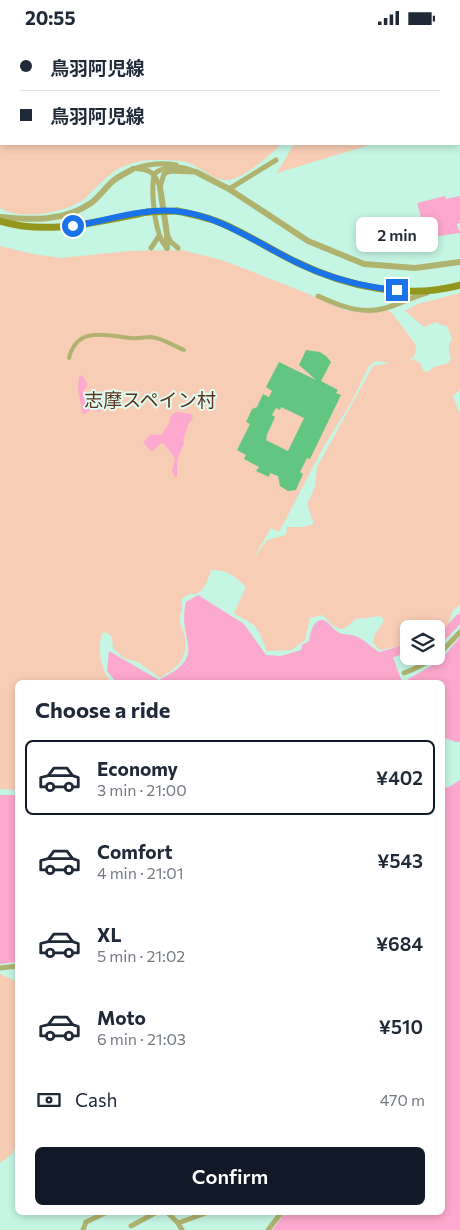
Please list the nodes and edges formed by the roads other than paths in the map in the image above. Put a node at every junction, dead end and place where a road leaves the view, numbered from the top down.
1 (276, 160) dead end
2 (186, 167) junction
3 (133, 169) junction
4 (196, 173) junction
5 (154, 174) junction
6 (160, 187) junction
7 (229, 189) junction
8 (0, 219) edge
9 (167, 234) junction
10 (159, 236) junction
11 (151, 248) dead end
12 (167, 248) joint
13 (178, 248) dead end
14 (460, 262) edge
15 (458, 285) edge
16 (318, 296) dead end
17 (184, 350) dead end
18 (69, 357) dead end
19 (460, 632) edge
20 (404, 673) dead end
21 (15, 966) edge
22 (0, 968) edge
23 (100, 1215) edge
24 (152, 1215) edge
25 (170, 1215) edge
26 (200, 1215) edge
27 (279, 1215) edge
28 (178, 1223) junction
29 (131, 1226) dead end
30 (83, 1230) edge
31 (182, 1230) edge
32 (268, 1230) edge

1 - 7 street
2 - 3 street
2 - 4 street
2 - 5 street
3 - 5 street
3 - 8 street
4 - 6 street
4 - 7 street
5 - 6 street
5 - 10 street
6 - 9 street
7 - 14 street
8 - 15 main road, bridge
9 - 12 street
9 - 13 street
10 - 11 street
10 - 12 street
15 - 16 street
17 - 18 street
19 - 20 street
21 - 22 street
23 - 30 street
24 - 29 street
25 - 28 street
26 - 28 street
27 - 32 street
28 - 31 street

